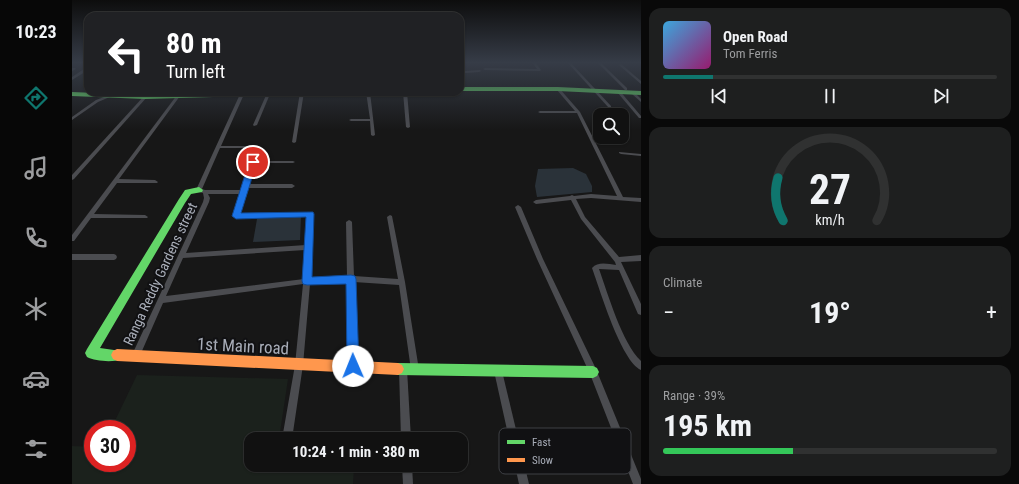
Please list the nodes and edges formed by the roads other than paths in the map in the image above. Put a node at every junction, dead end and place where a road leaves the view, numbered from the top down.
1 (590, 85) edge
2 (624, 85) edge
3 (464, 88) edge
4 (464, 88) edge
5 (593, 88) junction
6 (72, 89) edge
7 (558, 89) junction
8 (84, 90) edge
9 (632, 92) edge
10 (72, 94) edge
11 (84, 94) edge
12 (109, 96) edge
13 (135, 96) edge
14 (178, 96) joint
15 (242, 96) edge
16 (267, 96) edge
17 (301, 96) edge
18 (369, 96) edge
19 (405, 96) edge
20 (145, 97) junction
21 (641, 101) edge
22 (610, 107) dead end
23 (540, 112) dead end
24 (578, 112) junction
25 (640, 117) dead end
26 (72, 119) edge
27 (351, 120) dead end
28 (372, 120) junction
29 (255, 125) dead end
30 (408, 127) dead end
31 (373, 135) dead end
32 (294, 142) dead end
33 (219, 147) junction
34 (621, 153) dead end
35 (641, 155) edge
36 (253, 162) junction
37 (293, 162) dead end
38 (72, 178) edge
39 (116, 181) junction
40 (155, 182) dead end
41 (292, 186) dead end
42 (244, 189) junction
43 (202, 191) junction
44 (572, 197) junction
45 (621, 198) junction
46 (641, 200) edge
47 (536, 202) dead end
48 (518, 207) dead end
49 (90, 216) junction
50 (145, 217) dead end
51 (390, 217) dead end
52 (349, 222) dead end
53 (72, 240) edge
54 (308, 247) junction
55 (182, 256) junction
56 (72, 257) edge
57 (114, 257) dead end
58 (641, 258) edge
59 (617, 260) junction
60 (621, 268) junction
61 (351, 279) junction
62 (307, 281) junction
63 (402, 282) junction
64 (161, 300) junction
65 (641, 312) edge
66 (135, 357) junction
67 (299, 365) junction
68 (353, 366) junction
69 (641, 366) edge
70 (403, 369) junction
71 (415, 370) junction
72 (498, 371) junction
73 (593, 372) junction
74 (511, 428) edge
75 (616, 428) edge
76 (288, 432) edge
77 (406, 432) edge
78 (631, 467) edge
79 (407, 472) edge
80 (522, 474) edge
81 (408, 484) edge
82 (524, 484) edge
83 (638, 484) edge

1 - 5 street
2 - 9 street
3 - 5 main road
4 - 7 main road
5 - 7 main road
5 - 9 main road
5 - 22 street
6 - 8 main road
7 - 24 street
9 - 21 street
9 - 25 street
10 - 11 main road
12 - 26 street
13 - 20 main road
14 - 20 main road
14 - 39 street
15 - 33 street, Ranga Reddy Gardens street
16 - 29 street
17 - 32 street
18 - 28 street
19 - 30 street
20 - 38 street
23 - 24 street
24 - 45 street
27 - 28 street
28 - 31 street
33 - 36 street
33 - 43 street, Ranga Reddy Gardens street
34 - 35 street
36 - 37 street
36 - 42 street
39 - 40 street
39 - 49 street
41 - 42 street
42 - 43 street
42 - 54 street
43 - 55 street, Ranga Reddy Gardens street
43 - 66 main road, 1st Main road
44 - 45 street
44 - 47 street
44 - 59 street
45 - 46 street
48 - 73 street
49 - 50 street
49 - 53 street
51 - 63 street
52 - 61 street
54 - 55 street
54 - 62 street
55 - 64 street, Ranga Reddy Gardens street
56 - 57 street
58 - 59 street
59 - 60 street
60 - 65 street
60 - 69 street
61 - 62 street
61 - 63 street
61 - 68 street
62 - 64 street
62 - 67 street
63 - 71 street
64 - 66 street, Ranga Reddy Gardens street
66 - 67 main road, 1st Main road
67 - 68 main road, 1st Main road
67 - 76 street
68 - 70 main road, 1st Main road
70 - 71 main road, 1st Main road
70 - 77 street
71 - 72 main road, 1st Main road
72 - 73 main road, 1st Main road
72 - 74 street
73 - 75 street
78 - 83 street
79 - 81 street
80 - 82 street

